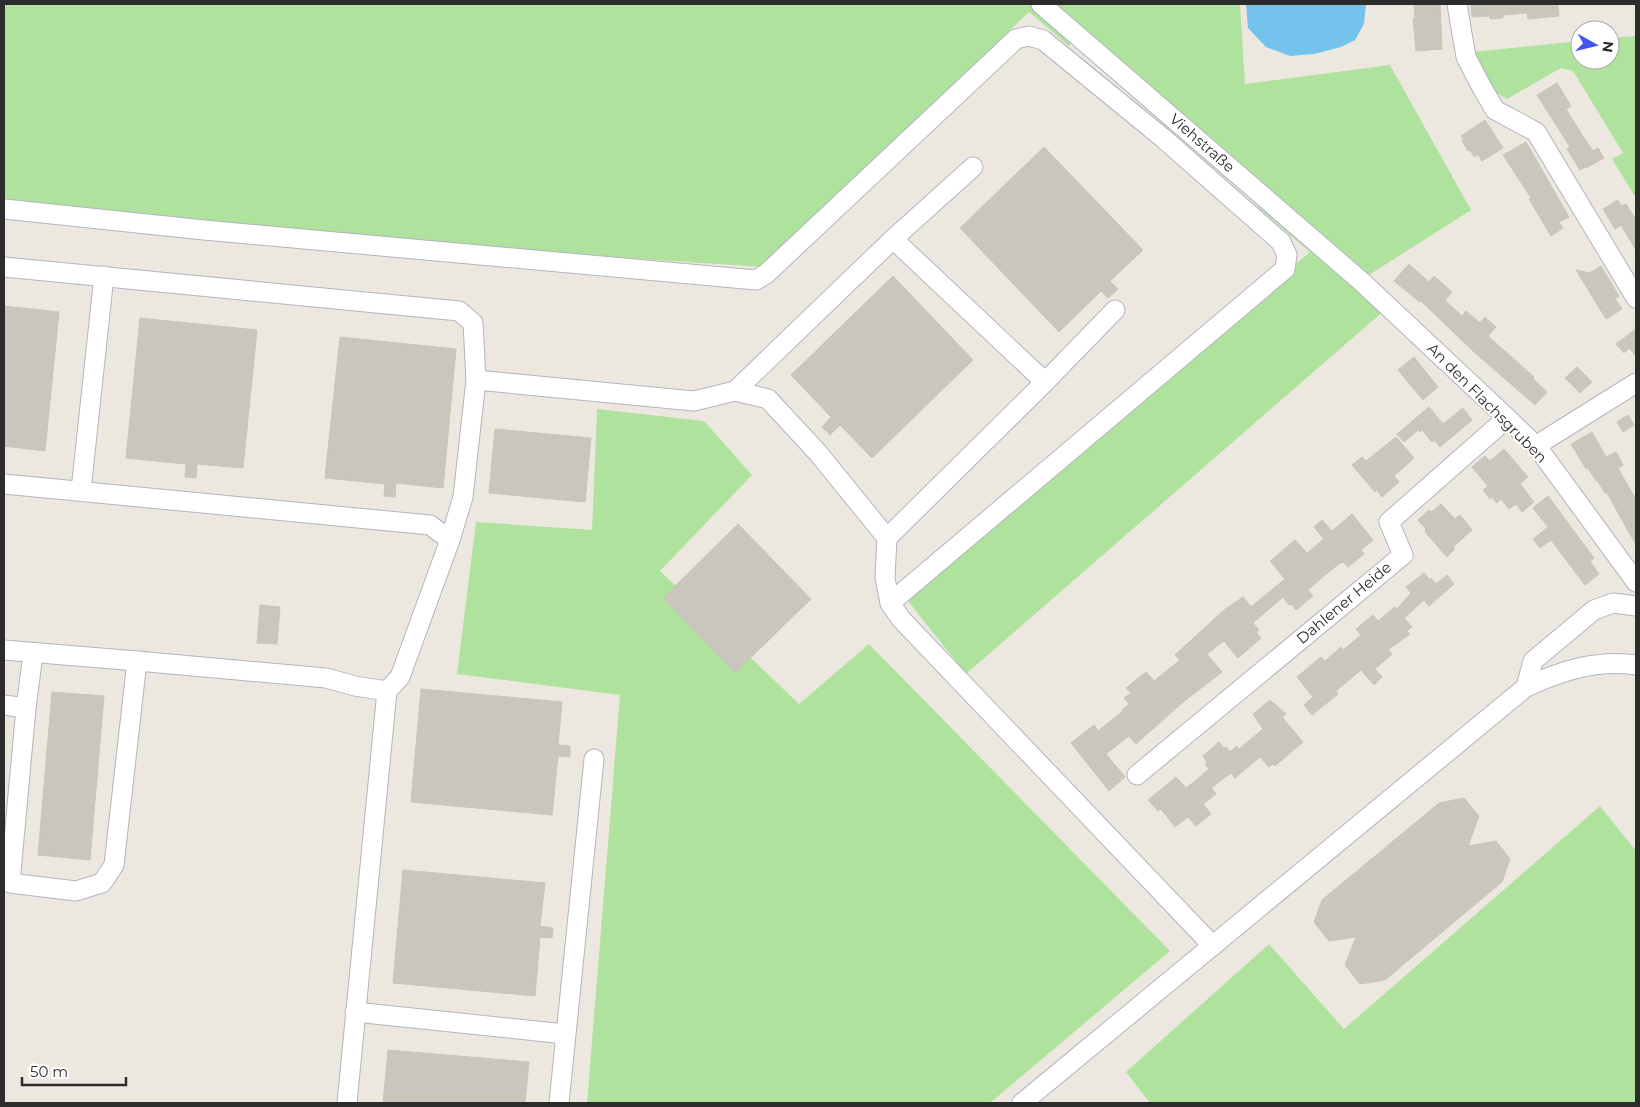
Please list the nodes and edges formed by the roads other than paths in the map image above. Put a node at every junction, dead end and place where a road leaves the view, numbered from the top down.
1 (1041, 4) edge
2 (1457, 4) edge
3 (973, 167) dead end
4 (4, 209) edge
5 (894, 239) junction
6 (4, 267) edge
7 (104, 276) junction
8 (1362, 282) joint
9 (1636, 298) edge
10 (1116, 310) dead end
11 (476, 380) junction
12 (1045, 382) junction
13 (1636, 383) edge
14 (734, 391) junction
15 (1507, 418) junction
16 (1538, 448) junction
17 (4, 484) edge
18 (80, 490) junction
19 (887, 538) junction
20 (450, 540) junction
21 (1633, 578) edge
22 (890, 603) junction
23 (1636, 606) edge
24 (4, 650) edge
25 (33, 654) junction
26 (137, 661) junction
27 (1636, 666) edge
28 (1526, 687) junction
29 (387, 691) junction
30 (4, 705) edge
31 (26, 708) junction
32 (594, 759) dead end
33 (1137, 775) dead end
34 (7, 886) edge
35 (1213, 946) junction
36 (355, 1012) junction
37 (565, 1034) junction
38 (346, 1103) edge
39 (559, 1103) edge
40 (1022, 1103) edge

1 - 8 street, Viehstraße
2 - 9 street
3 - 5 street
4 - 22 street
5 - 12 street
5 - 14 street
6 - 7 street
7 - 11 street
7 - 18 street
8 - 15 street, An den Flachsgruben
10 - 12 street
11 - 14 street
11 - 20 street
12 - 19 street
13 - 16 street
14 - 19 street
15 - 16 street, An den Flachsgruben
15 - 33 street, Dahlener Heide
16 - 21 street, An den Flachsgruben
17 - 18 street
18 - 20 street
19 - 22 street
20 - 29 street
22 - 35 street
23 - 28 street
24 - 25 street
25 - 26 street
25 - 31 street
26 - 29 street
26 - 34 street
27 - 28 street
28 - 35 street
29 - 36 street
30 - 31 street
31 - 34 street
32 - 37 street
35 - 40 street
36 - 37 street
36 - 38 street
37 - 39 street

